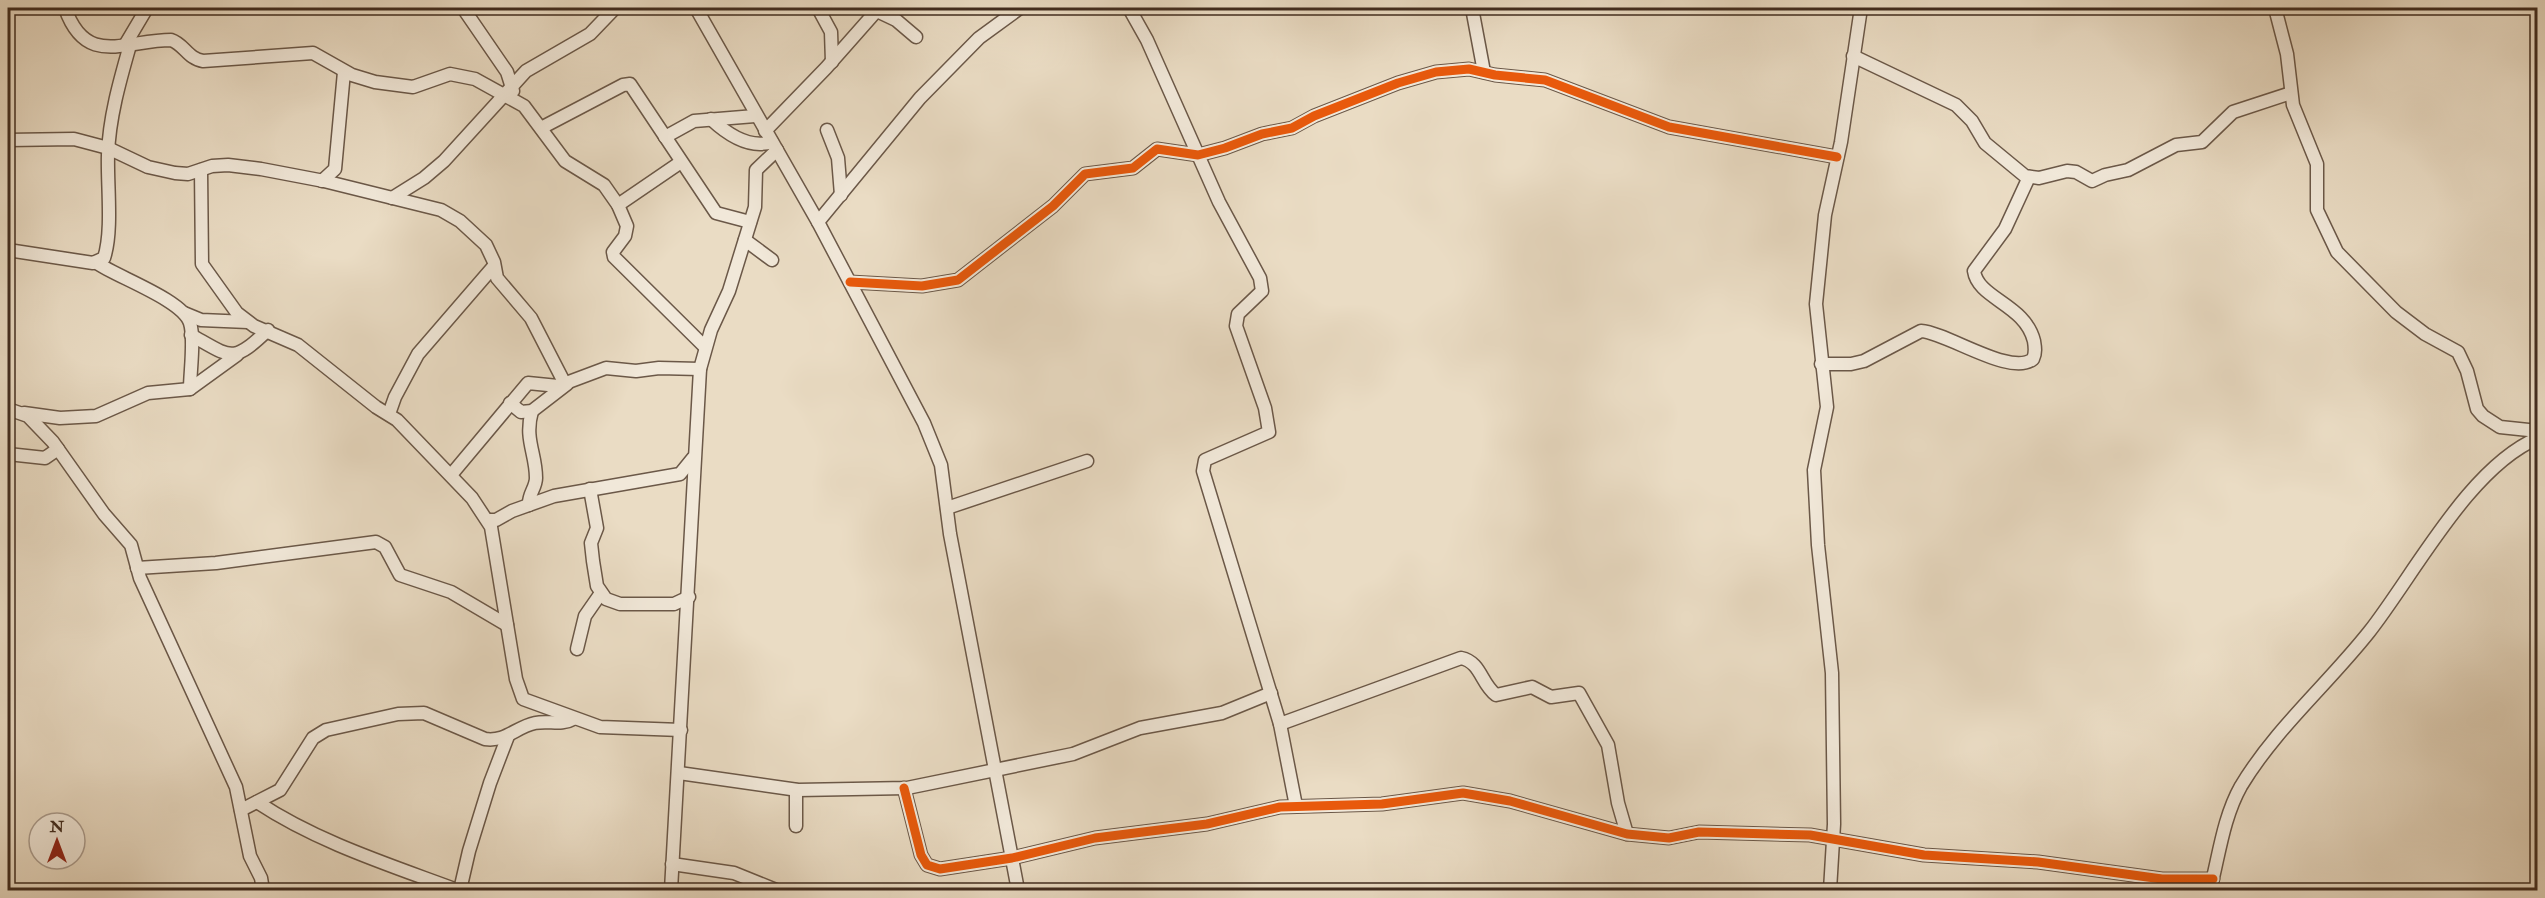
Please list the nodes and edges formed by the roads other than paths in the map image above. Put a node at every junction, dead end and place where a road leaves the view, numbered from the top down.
1 (65, 8) edge
2 (147, 8) edge
3 (463, 8) edge
4 (615, 8) edge
5 (696, 8) edge
6 (818, 8) edge
7 (1020, 8) edge
8 (1129, 8) edge
9 (1472, 8) edge
10 (1861, 8) edge
11 (2275, 8) edge
12 (878, 9) edge
13 (916, 37) dead end
14 (128, 45) junction
15 (1853, 56) junction
16 (832, 62) junction
17 (344, 72) junction
18 (1484, 72) junction
19 (510, 93) junction
20 (2291, 93) junction
21 (755, 116) junction
22 (711, 119) junction
23 (541, 128) junction
24 (827, 130) dead end
25 (665, 137) junction
26 (8, 140) edge
27 (772, 141) junction
28 (108, 148) junction
29 (1198, 155) junction
30 (1837, 157) junction
31 (681, 162) junction
32 (201, 170) junction
33 (2029, 177) junction
34 (322, 181) junction
35 (841, 195) junction
36 (392, 198) junction
37 (618, 205) junction
38 (750, 222) junction
39 (818, 222) junction
40 (745, 240) junction
41 (8, 250) edge
42 (772, 261) dead end
43 (97, 263) junction
44 (494, 266) junction
45 (850, 282) junction
46 (183, 313) junction
47 (248, 322) junction
48 (268, 330) junction
49 (191, 335) junction
50 (705, 347) junction
51 (237, 355) junction
52 (1821, 364) junction
53 (700, 369) junction
54 (567, 384) junction
55 (190, 389) junction
56 (510, 403) junction
57 (532, 411) junction
58 (11, 412) edge
59 (389, 414) junction
60 (2538, 431) edge
61 (2538, 438) edge
62 (58, 449) junction
63 (8, 454) edge
64 (694, 457) junction
65 (1087, 461) dead end
66 (681, 474) junction
67 (451, 475) junction
68 (693, 484) junction
69 (590, 489) junction
70 (529, 505) junction
71 (947, 508) junction
72 (488, 520) junction
73 (137, 568) junction
74 (601, 593) junction
75 (689, 597) junction
76 (674, 604) junction
77 (688, 617) junction
78 (507, 625) junction
79 (577, 649) dead end
80 (1271, 693) junction
81 (573, 719) junction
82 (1280, 724) junction
83 (681, 730) junction
84 (508, 736) junction
85 (995, 769) junction
86 (679, 773) junction
87 (904, 788) junction
88 (796, 790) junction
89 (257, 802) junction
90 (1296, 806) junction
91 (242, 810) junction
92 (796, 826) dead end
93 (1627, 834) junction
94 (1832, 838) junction
95 (1012, 858) junction
96 (672, 864) junction
97 (2211, 885) edge
98 (263, 891) edge
99 (459, 891) edge
100 (671, 891) edge
101 (776, 891) edge
102 (1018, 891) edge
103 (1830, 891) edge

1 - 14 street
2 - 14 street
3 - 19 street
4 - 19 street
5 - 21 street
6 - 16 street
7 - 35 street
8 - 29 street
9 - 18 street
10 - 15 street
11 - 20 street
12 - 13 street
12 - 16 street
14 - 17 street
14 - 28 street
15 - 30 street
15 - 33 street
16 - 27 street
17 - 19 street
17 - 34 street
18 - 29 street
18 - 30 street
19 - 23 street
19 - 36 street
20 - 33 street
20 - 60 street
21 - 22 street
21 - 27 street
22 - 25 street
22 - 27 street
23 - 25 street
23 - 37 street
24 - 35 street
25 - 31 street
26 - 28 street
27 - 38 street
27 - 39 street
28 - 32 street
28 - 43 street
29 - 45 street
29 - 80 street
30 - 52 street
31 - 37 street
31 - 38 street
32 - 34 street
32 - 47 street
33 - 52 street
34 - 36 street
35 - 39 street
36 - 44 street
37 - 50 street
38 - 40 street
39 - 45 street
40 - 42 street
40 - 50 street
41 - 43 street
43 - 46 street
44 - 54 street
44 - 59 street
45 - 71 street
46 - 47 street
46 - 49 street
47 - 48 street
48 - 51 street
48 - 59 street
49 - 51 street
49 - 55 street
50 - 53 street
51 - 55 street
52 - 94 street
53 - 54 street
53 - 64 street
54 - 56 street
54 - 57 street
55 - 58 street
56 - 57 street
56 - 67 street
57 - 70 street
58 - 62 street
59 - 67 street
61 - 97 street
62 - 63 street
62 - 73 street
64 - 66 street
64 - 68 street
65 - 71 street
66 - 68 street
66 - 69 street
67 - 72 street
68 - 75 street
69 - 70 street
69 - 74 street
70 - 72 street
71 - 85 street
72 - 78 street
73 - 78 street
73 - 91 street
74 - 76 street
74 - 79 street
75 - 76 street
75 - 77 street
76 - 77 street
77 - 83 street
78 - 81 street
80 - 82 street
80 - 85 street
81 - 83 street
81 - 84 street
82 - 90 street
82 - 93 street
83 - 86 street
84 - 89 street
84 - 99 street
85 - 87 street
85 - 95 street
86 - 88 street
86 - 96 street
87 - 88 street
87 - 95 street
88 - 92 street
89 - 91 street
89 - 99 street
90 - 93 street
90 - 95 street
91 - 98 street
93 - 94 street
94 - 97 street
94 - 103 street
95 - 102 street
96 - 100 street
96 - 101 street

